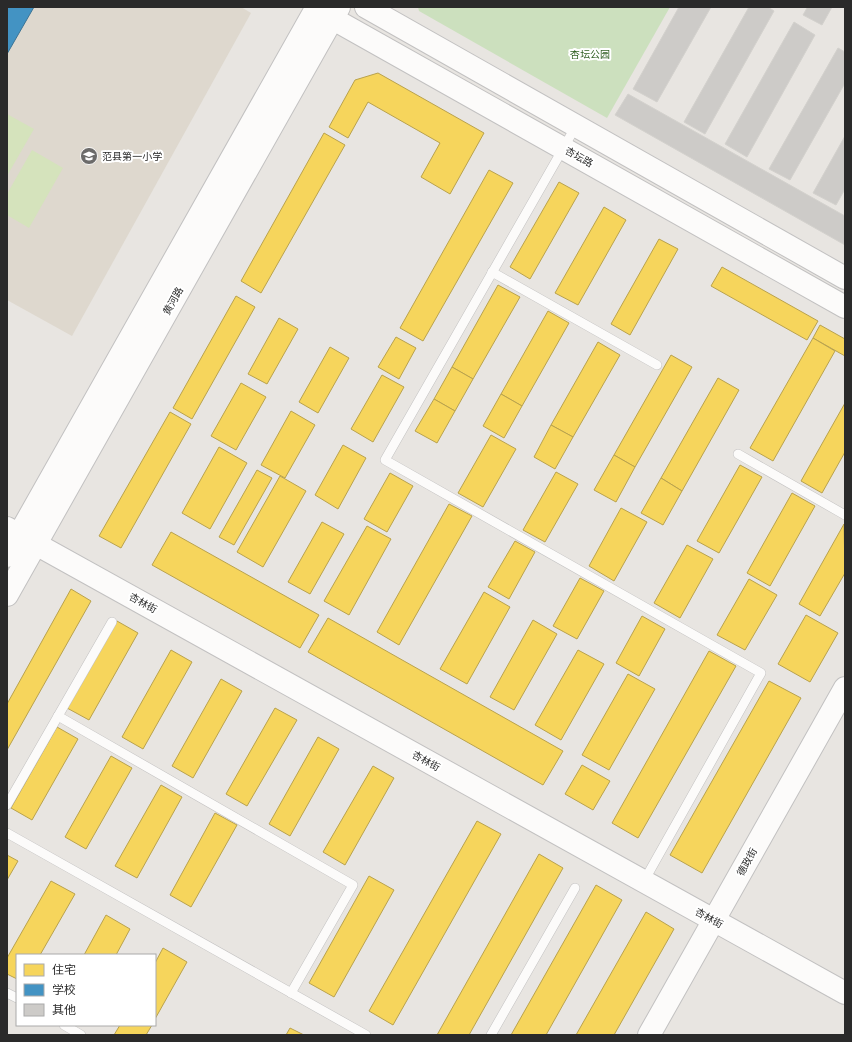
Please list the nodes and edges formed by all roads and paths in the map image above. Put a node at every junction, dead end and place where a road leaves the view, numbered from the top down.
1 (366, 7) edge
2 (323, 10) edge
3 (576, 126) junction
4 (563, 148) junction
5 (492, 272) junction
6 (845, 278) edge
7 (845, 307) edge
8 (657, 365) dead end
9 (738, 454) dead end
10 (845, 515) edge
11 (21, 536) edge
12 (7, 556) edge
13 (7, 595) edge
14 (112, 622) dead end
15 (845, 688) edge
16 (58, 716) junction
17 (7, 805) edge
18 (7, 833) edge
19 (644, 881) junction
20 (575, 888) dead end
21 (714, 920) junction
22 (291, 992) junction
23 (7, 993) edge
24 (845, 993) edge
25 (16, 998) edge
26 (66, 1026) edge
27 (81, 1035) edge
28 (366, 1035) edge
29 (491, 1035) edge
30 (649, 1035) edge

1 - 3 street
2 - 4 street, 杏坛路
2 - 11 street, 黄河路
3 - 4 lane
3 - 6 street
4 - 5 lane
4 - 7 street, 杏坛路
5 - 8 lane
5 - 19 lane
9 - 10 lane
11 - 12 street, 黄河路
11 - 13 street, 黄河路
11 - 19 street, 杏林街
14 - 16 lane
15 - 21 street, 德政街
16 - 17 lane
16 - 22 lane
18 - 22 lane
19 - 21 street, 杏林街
20 - 29 lane
21 - 24 street, 杏林街
21 - 30 street, 德政街
22 - 28 lane
23 - 25 lane
26 - 27 lane

